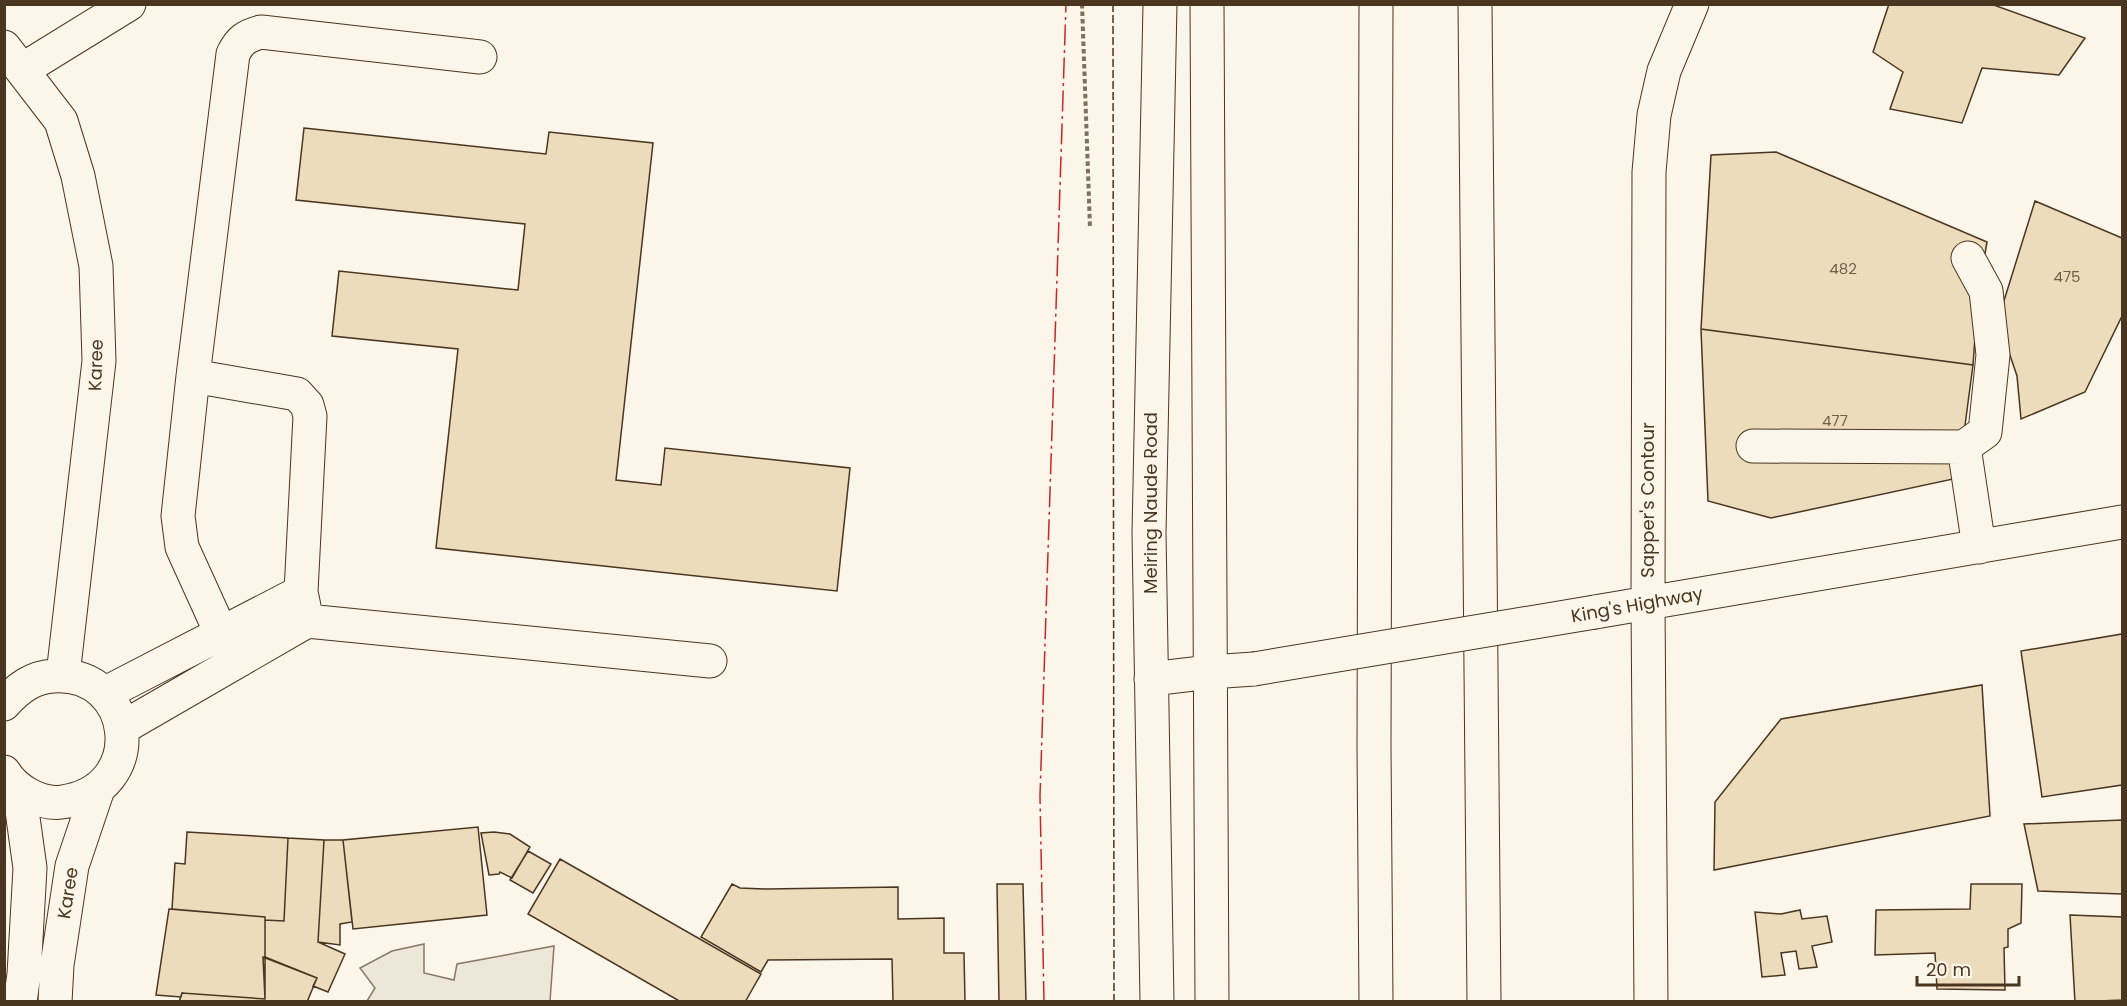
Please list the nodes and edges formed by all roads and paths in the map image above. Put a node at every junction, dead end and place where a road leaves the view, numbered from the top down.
1 (129, 4) edge
2 (1082, 4) edge
3 (1160, 4) edge
4 (1207, 4) edge
5 (1376, 4) edge
6 (1475, 4) edge
7 (1692, 4) edge
8 (480, 57) dead end
9 (13, 58) edge
10 (1090, 228) dead end
11 (1968, 258) dead end
12 (193, 376) junction
13 (1753, 446) dead end
14 (1964, 447) junction
15 (2122, 522) edge
16 (1978, 547) junction
17 (1648, 604) junction
18 (304, 607) junction
19 (221, 633) junction
20 (240, 660) junction
21 (710, 662) dead end
22 (1210, 672) junction
23 (63, 675) junction
24 (1151, 679) junction
25 (104, 694) junction
26 (8, 695) edge
27 (122, 728) junction
28 (12, 780) edge
29 (98, 789) junction
30 (20, 1002) edge
31 (55, 1002) edge
32 (1157, 1002) edge
33 (1212, 1002) edge
34 (1376, 1002) edge
35 (1484, 1002) edge
36 (1651, 1002) edge

1 - 9 main road, Karee
2 - 10 path
3 - 24 main road, Meiring Naude Road
4 - 22 main road
5 - 34 main road
6 - 35 main road
7 - 17 main road, Sapper's Contour
8 - 12 main road
9 - 23 main road, Karee
11 - 14 main road
12 - 18 main road
12 - 19 main road
13 - 14 main road
14 - 16 main road
15 - 16 main road, King's Highway
16 - 17 main road, King's Highway
17 - 22 main road, King's Highway, bridge
17 - 36 main road, Sapper's Contour
18 - 19 main road
18 - 20 main road
18 - 21 main road
19 - 20 main road
19 - 25 main road
20 - 27 main road
22 - 24 main road, King's Highway
22 - 33 main road
23 - 25 main road
23 - 26 main road
24 - 32 main road, Meiring Naude Road
25 - 27 main road
27 - 29 main road
28 - 29 main road
28 - 30 main road, Karee
29 - 31 main road, Karee

